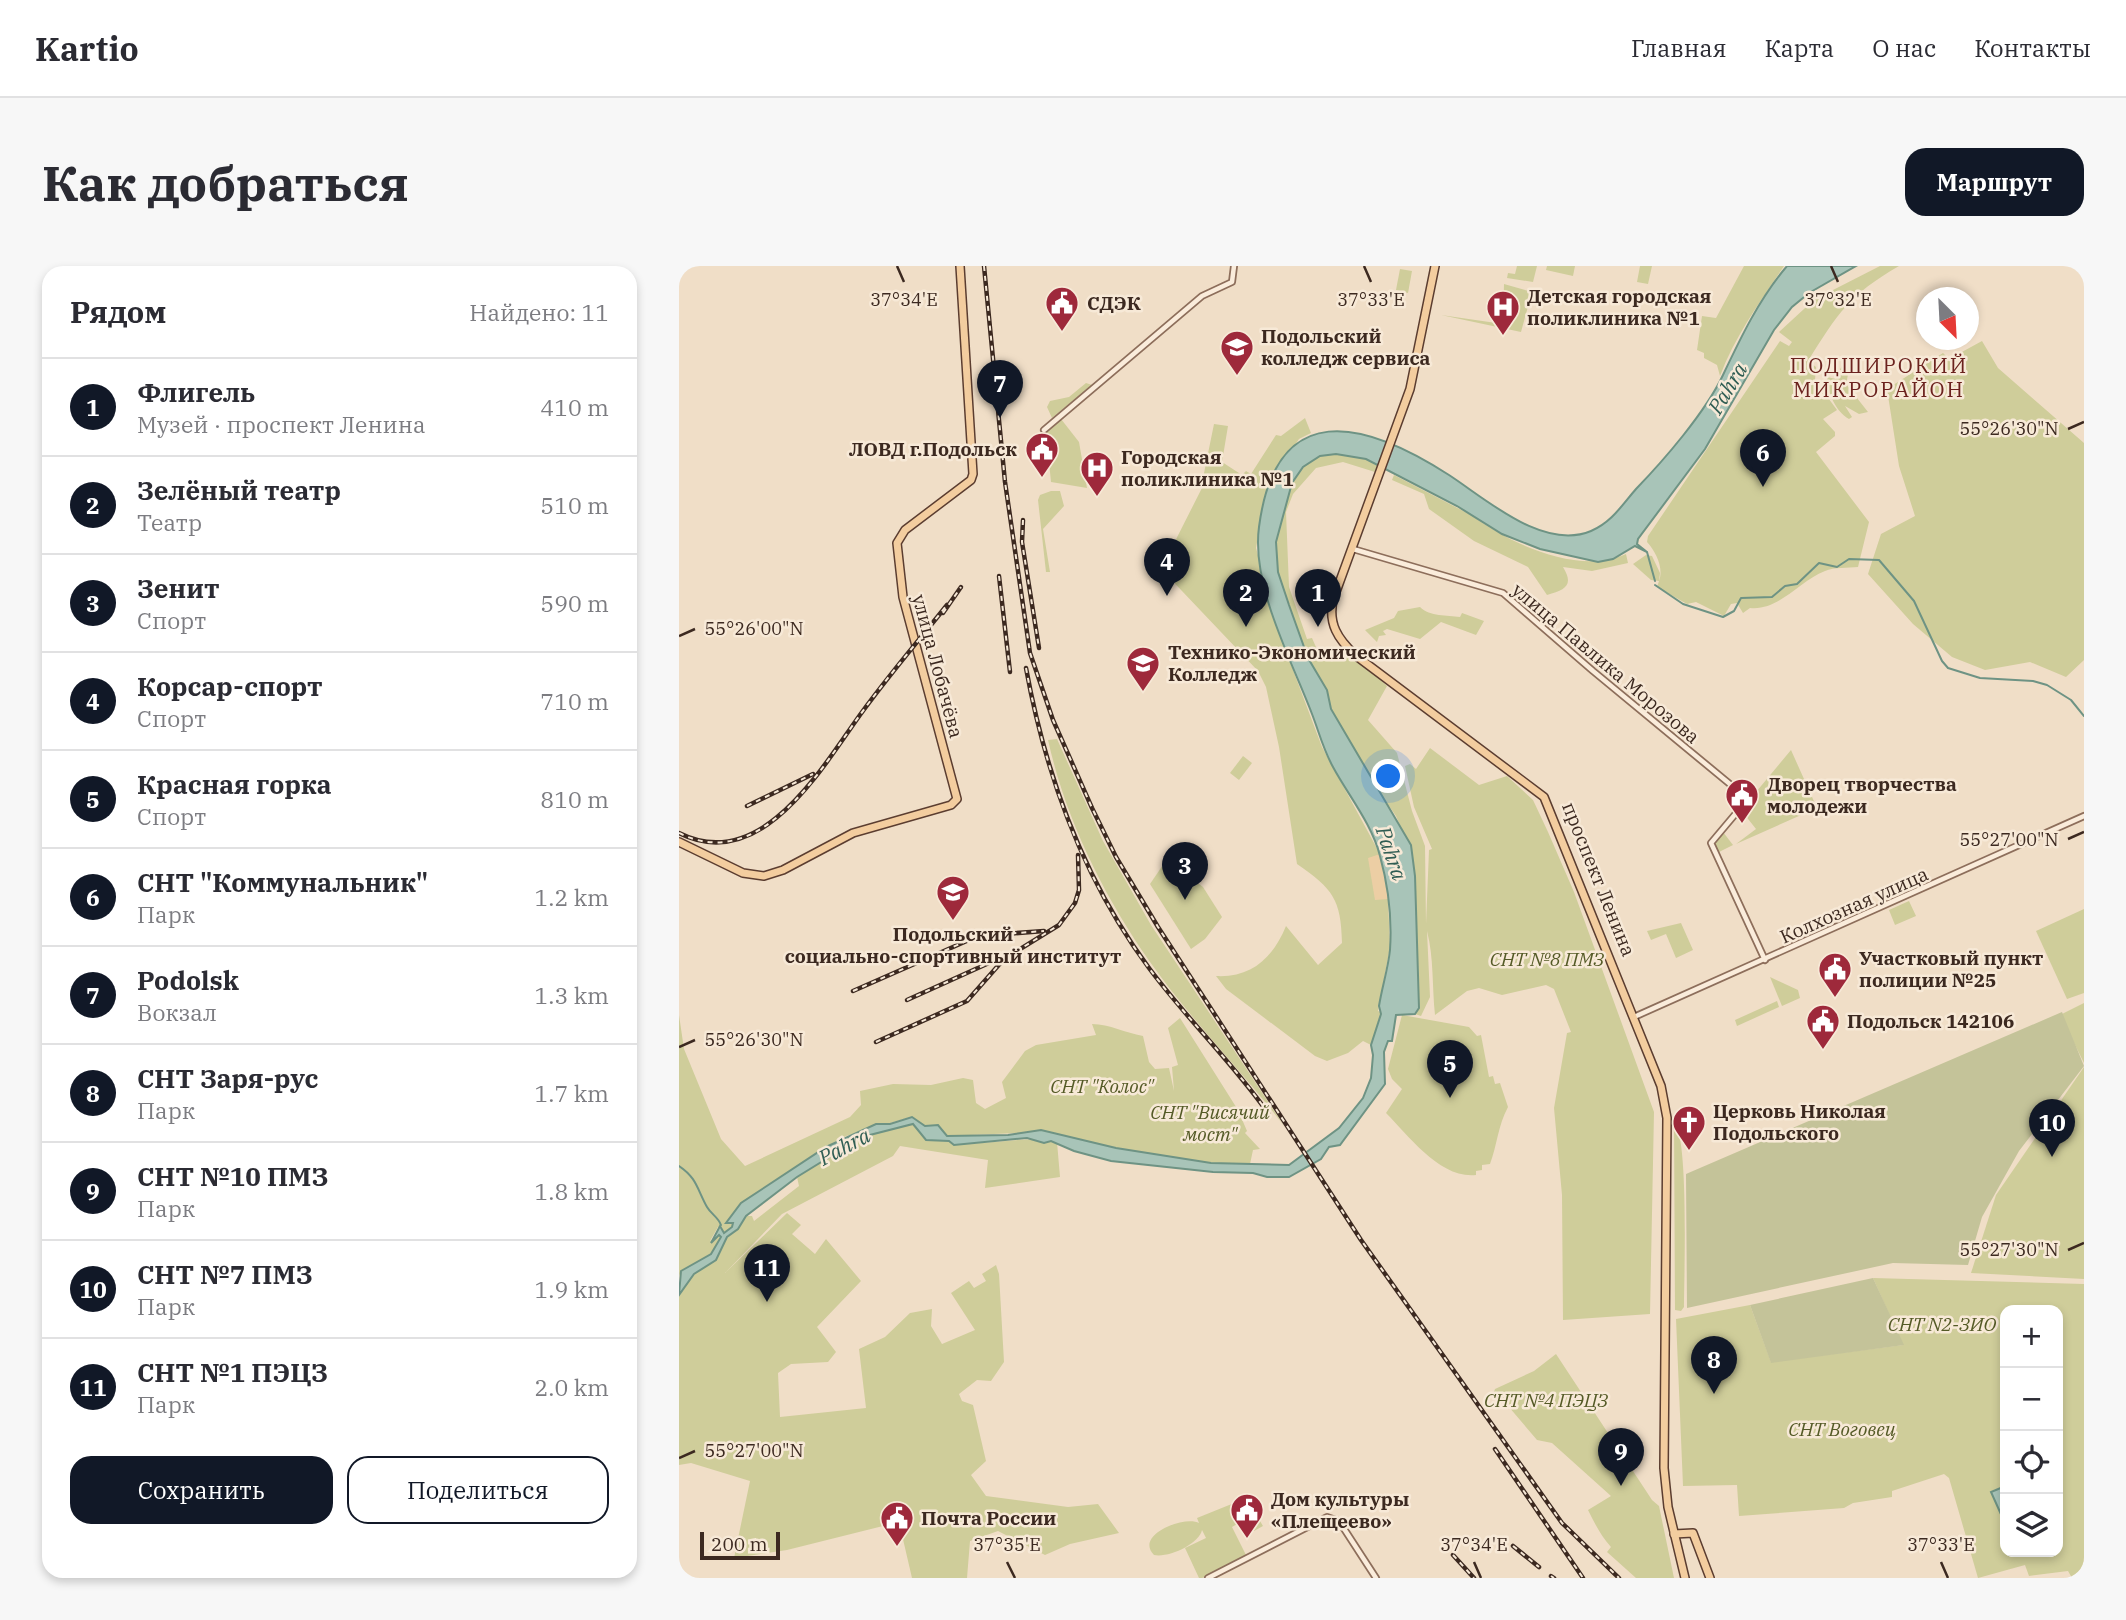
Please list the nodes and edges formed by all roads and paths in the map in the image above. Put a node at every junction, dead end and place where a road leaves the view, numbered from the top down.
1 (960, 266) edge
2 (1234, 266) edge
3 (1435, 266) edge
4 (1044, 430) dead end
5 (1355, 549) junction
6 (2084, 817) edge
7 (679, 842) edge
8 (1765, 960) junction
9 (1635, 1017) junction
10 (1676, 1534) junction
11 (1208, 1578) edge
12 (1376, 1578) edge
13 (1687, 1578) edge
14 (1710, 1578) edge

1 - 7 main road, улица Лобачёва
2 - 4 street
3 - 5 main road, проспект Ленина
5 - 8 street, улица Павлика Морозова
5 - 9 main road, проспект Ленина
6 - 8 street, Колхозная улица
8 - 9 street, Колхозная улица
9 - 10 main road, проспект Ленина
10 - 13 main road, проспект Ленина
10 - 14 main road
11 - 12 street

